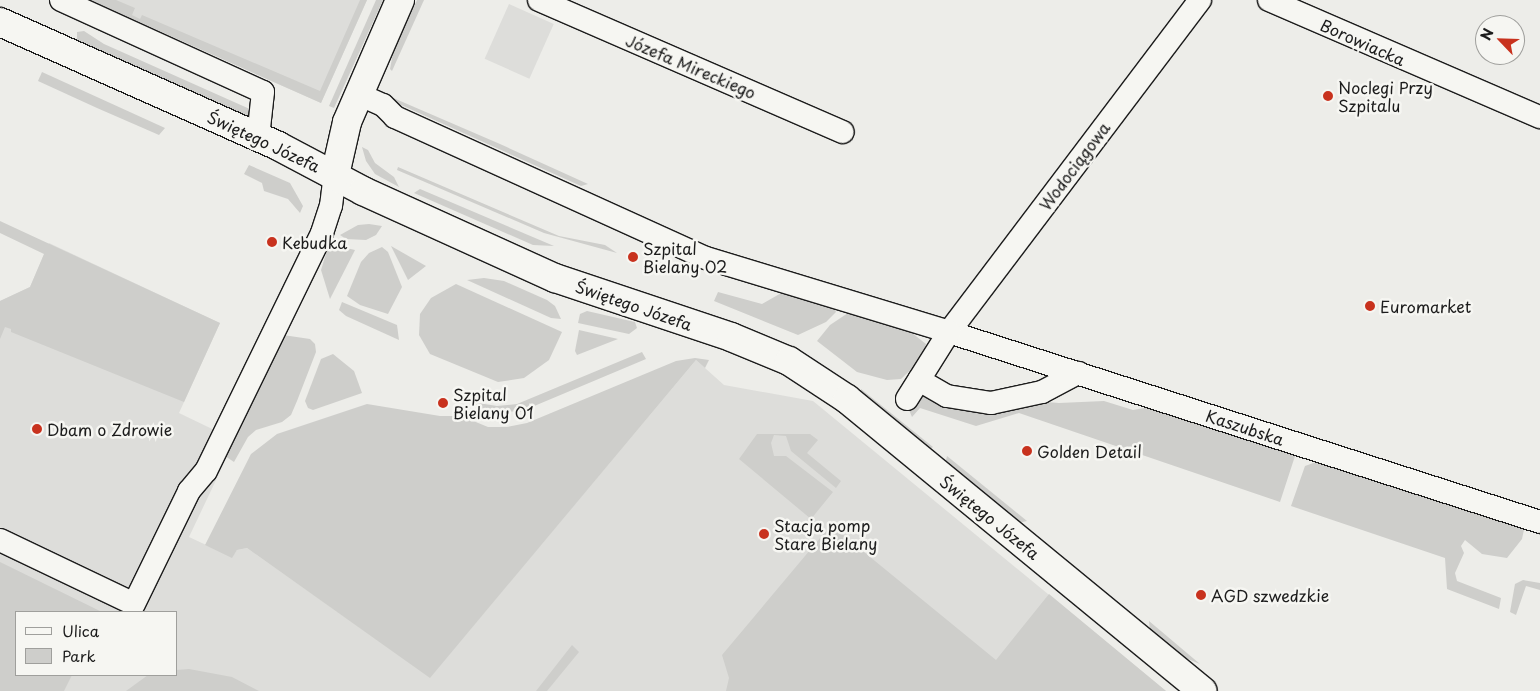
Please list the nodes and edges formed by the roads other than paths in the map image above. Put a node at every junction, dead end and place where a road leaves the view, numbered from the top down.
1 (61, 0) edge
2 (400, 0) edge
3 (540, 0) edge
4 (1200, 0) edge
5 (1269, 0) edge
6 (85, 7) edge
7 (0, 22) edge
8 (358, 94) junction
9 (1540, 117) edge
10 (843, 132) dead end
11 (258, 137) junction
12 (335, 175) junction
13 (949, 332) junction
14 (1078, 373) junction
15 (1540, 522) edge
16 (0, 540) edge
17 (1203, 691) edge

1 - 6 street
2 - 8 street
3 - 10 street, Józefa Mireckiego
4 - 13 street, Wodociągowa
5 - 9 street, Borowiacka
6 - 11 street
7 - 11 street, Świętego Józefa
8 - 12 street
8 - 13 street, Kaszubska
11 - 12 street, Świętego Józefa
12 - 16 street
12 - 17 street, Świętego Józefa
13 - 14 street, Kaszubska
13 - 14 street, Wodociągowa
14 - 15 street, Kaszubska

